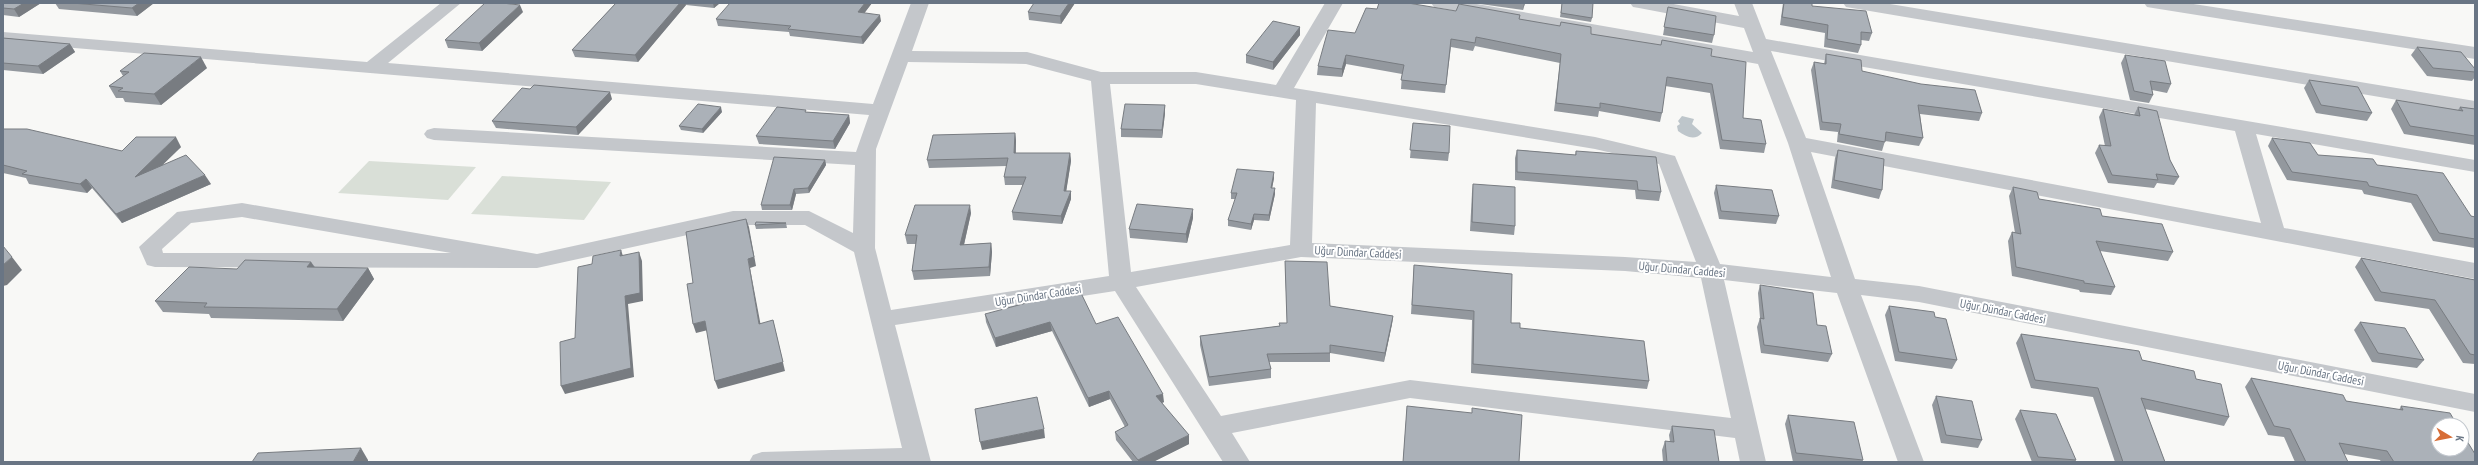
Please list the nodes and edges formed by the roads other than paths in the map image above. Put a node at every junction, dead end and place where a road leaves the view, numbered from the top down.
1 (452, 3) edge
2 (920, 3) edge
3 (1334, 3) edge
4 (1440, 3) edge
5 (1639, 3) edge
6 (1743, 3) edge
7 (1852, 3) edge
8 (2153, 3) edge
9 (3, 37) edge
10 (1760, 42) junction
11 (2475, 53) edge
12 (900, 56) junction
13 (372, 68) junction
14 (1100, 78) junction
15 (1282, 92) junction
16 (1306, 96) junction
17 (2475, 107) edge
18 (880, 110) junction
19 (2244, 127) junction
20 (434, 134) dead end
21 (1798, 143) junction
22 (866, 159) junction
23 (2475, 166) edge
24 (2274, 232) junction
25 (864, 248) junction
26 (1301, 250) junction
27 (537, 261) junction
28 (1711, 271) junction
29 (2475, 271) edge
30 (1121, 282) junction
31 (1846, 286) junction
32 (883, 319) junction
33 (2475, 403) edge
34 (1214, 427) junction
35 (1746, 430) junction
36 (917, 460) edge
37 (762, 462) edge
38 (1237, 462) edge
39 (1753, 462) edge
40 (1911, 462) edge

1 - 13 street
2 - 12 street
3 - 15 street
4 - 10 street
5 - 10 street
6 - 10 street
7 - 17 street
8 - 11 street
9 - 13 street
10 - 19 street
10 - 21 street
12 - 14 street
12 - 18 street
13 - 18 street
14 - 15 street
14 - 30 street
15 - 16 street
16 - 26 street
16 - 28 street
18 - 22 street
19 - 23 street
19 - 24 street
20 - 22 street
21 - 24 street
21 - 31 street
22 - 25 street
24 - 29 street
25 - 27 street
25 - 32 street
26 - 28 street, Uğur Dündar Caddesi
26 - 30 street, Uğur Dündar Caddesi
27 - 27 street
28 - 31 street, Uğur Dündar Caddesi
28 - 35 street
30 - 32 street, Uğur Dündar Caddesi
30 - 34 street
31 - 33 street, Uğur Dündar Caddesi
31 - 40 street
32 - 36 street
34 - 35 street
34 - 38 street
35 - 39 street
36 - 37 street

